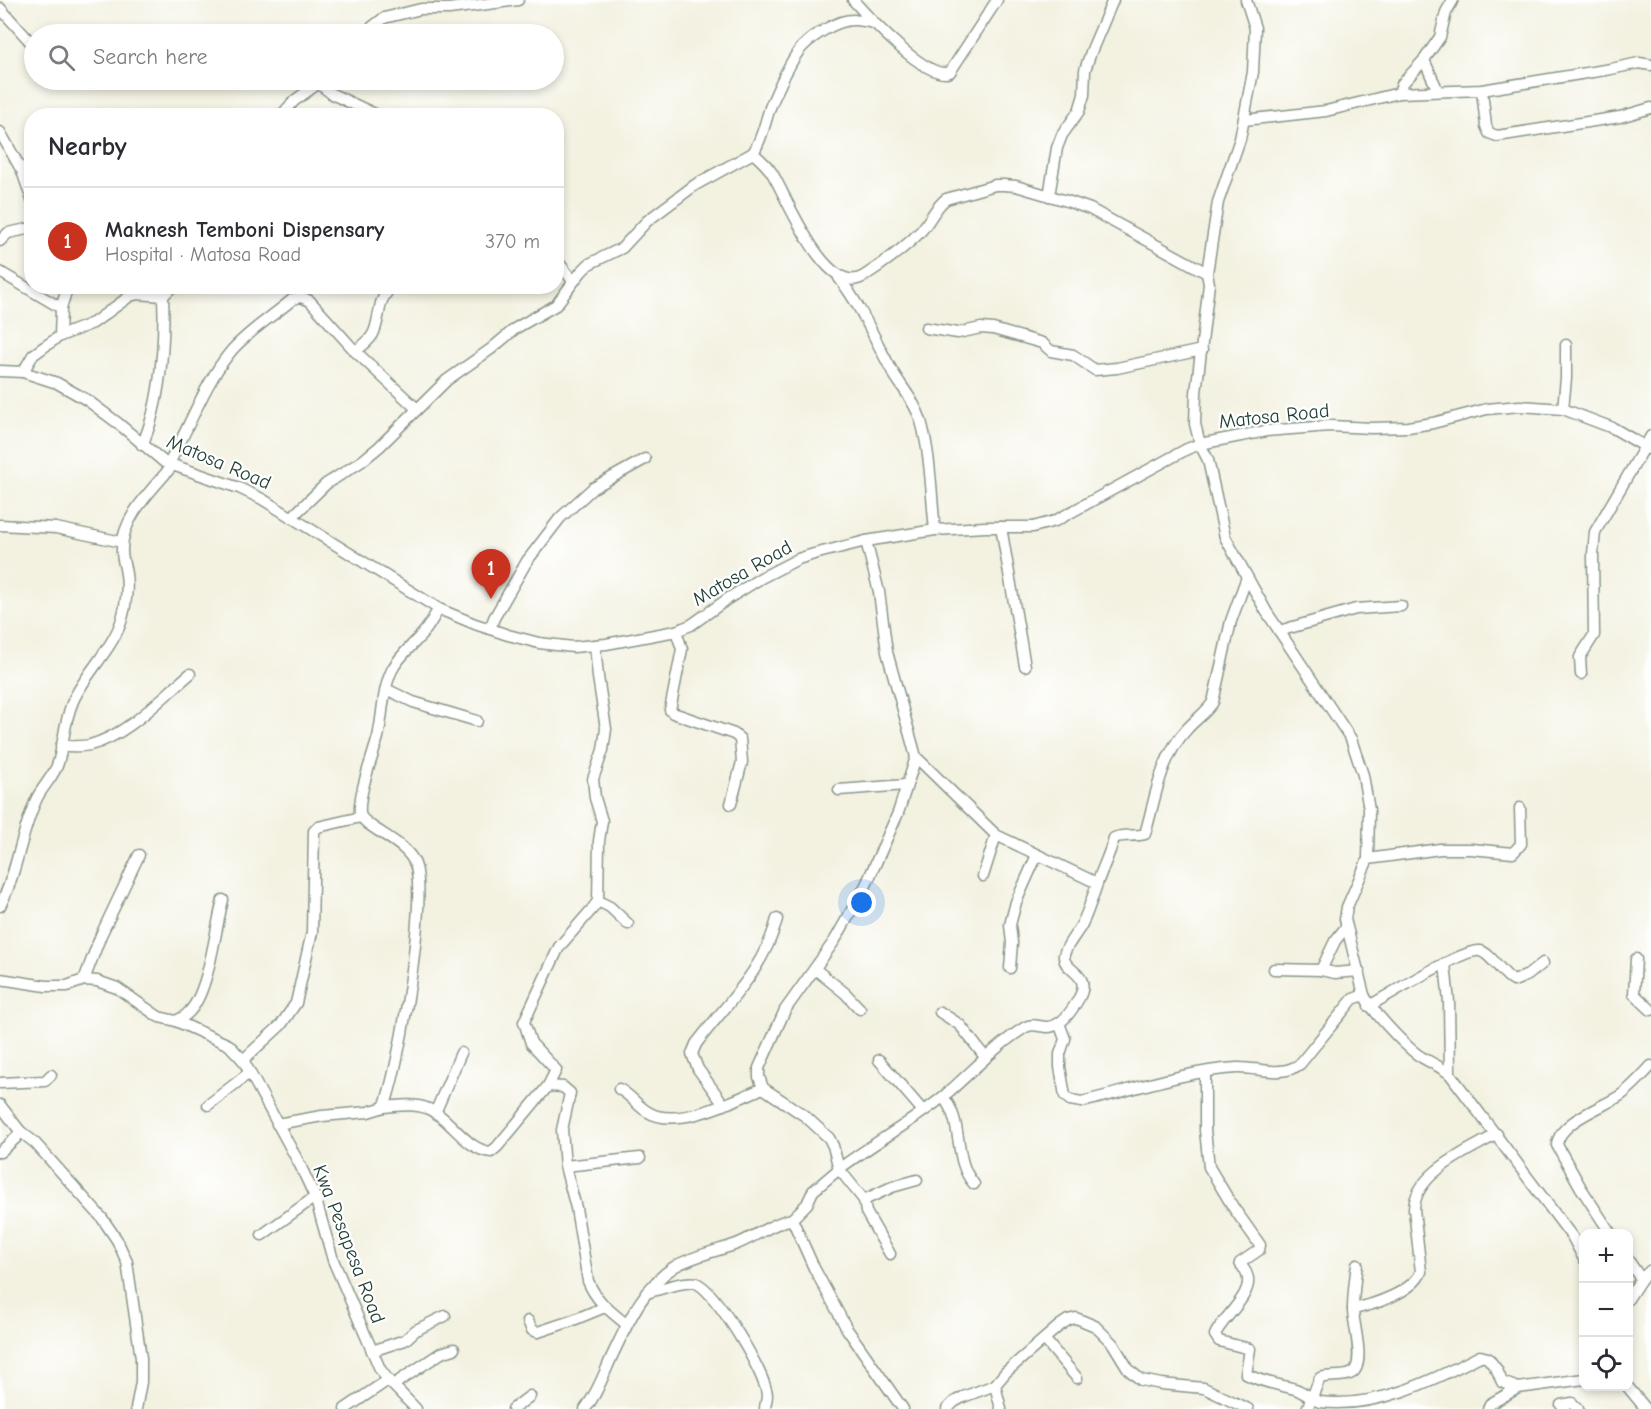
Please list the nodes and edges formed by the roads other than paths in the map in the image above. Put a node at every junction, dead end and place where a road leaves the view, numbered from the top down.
1 (518, 0) edge
2 (854, 0) edge
3 (997, 0) edge
4 (1113, 0) edge
5 (1246, 0) edge
6 (1453, 0) edge
7 (0, 8) edge
8 (874, 23) junction
9 (376, 24) edge
10 (24, 35) edge
11 (1424, 60) junction
12 (1651, 65) edge
13 (308, 90) edge
14 (328, 90) edge
15 (1482, 90) junction
16 (1438, 91) junction
17 (1399, 93) junction
18 (288, 108) edge
19 (362, 108) edge
20 (1651, 108) edge
21 (1244, 120) junction
22 (0, 132) edge
23 (753, 153) junction
24 (24, 177) edge
25 (1049, 196) junction
26 (24, 230) edge
27 (0, 241) edge
28 (564, 269) edge
29 (0, 272) edge
30 (1207, 273) junction
31 (839, 278) junction
32 (573, 281) junction
33 (24, 286) edge
34 (38, 294) edge
35 (66, 294) edge
36 (385, 294) edge
37 (564, 294) edge
38 (564, 294) edge
39 (163, 296) joint
40 (62, 308) junction
41 (926, 328) dead end
42 (60, 336) junction
43 (1566, 345) dead end
44 (1202, 350) junction
45 (355, 351) junction
46 (0, 371) edge
47 (23, 372) junction
48 (1563, 409) junction
49 (417, 410) junction
50 (1651, 436) edge
51 (1200, 444) junction
52 (142, 445) junction
53 (1648, 448) edge
54 (645, 459) dead end
55 (170, 466) junction
56 (292, 517) junction
57 (0, 525) edge
58 (1001, 527) junction
59 (936, 530) junction
60 (866, 541) junction
61 (122, 542) junction
62 (1247, 577) junction
63 (1401, 606) dead end
64 (439, 609) junction
65 (490, 628) junction
66 (676, 631) junction
67 (1279, 631) junction
68 (595, 645) junction
69 (1025, 666) dead end
70 (190, 674) dead end
71 (1581, 674) dead end
72 (386, 689) junction
73 (477, 721) dead end
74 (61, 746) junction
75 (916, 757) junction
76 (906, 785) junction
77 (838, 790) dead end
78 (731, 804) dead end
79 (1520, 808) dead end
80 (361, 817) junction
81 (996, 836) junction
82 (139, 855) dead end
83 (1037, 855) junction
84 (1368, 859) junction
85 (983, 876) dead end
86 (1097, 883) junction
87 (223, 900) dead end
88 (598, 901) junction
89 (0, 906) edge
90 (777, 919) dead end
91 (628, 924) dead end
92 (1346, 927) junction
93 (1636, 958) dead end
94 (1543, 963) dead end
95 (1446, 964) junction
96 (1010, 968) dead end
97 (815, 969) junction
98 (1274, 969) dead end
99 (1322, 970) junction
100 (1359, 971) junction
101 (0, 979) edge
102 (84, 980) junction
103 (1364, 995) junction
104 (1369, 1006) junction
105 (860, 1009) dead end
106 (1651, 1010) edge
107 (940, 1012) dead end
108 (176, 1021) junction
109 (1059, 1023) junction
110 (462, 1053) dead end
111 (985, 1057) junction
112 (243, 1060) junction
113 (879, 1060) dead end
114 (1651, 1066) edge
115 (249, 1073) junction
116 (1205, 1073) junction
117 (1450, 1074) junction
118 (51, 1075) dead end
119 (0, 1083) edge
120 (548, 1086) junction
121 (763, 1088) junction
122 (619, 1089) dead end
123 (943, 1096) junction
124 (0, 1105) edge
125 (208, 1105) dead end
126 (724, 1105) junction
127 (384, 1107) junction
128 (923, 1111) junction
129 (435, 1113) junction
130 (277, 1124) junction
131 (20, 1131) junction
132 (1497, 1134) junction
133 (0, 1152) edge
134 (640, 1158) dead end
135 (565, 1166) junction
136 (839, 1169) junction
137 (917, 1180) dead end
138 (974, 1184) dead end
139 (315, 1197) junction
140 (864, 1200) junction
141 (787, 1220) junction
142 (1608, 1229) edge
143 (262, 1235) dead end
144 (1579, 1249) edge
145 (890, 1254) dead end
146 (1357, 1264) dead end
147 (1633, 1266) edge
148 (1651, 1270) edge
149 (1641, 1279) junction
150 (1633, 1292) edge
151 (646, 1293) junction
152 (605, 1307) junction
153 (1353, 1309) junction
154 (445, 1316) dead end
155 (528, 1321) dead end
156 (626, 1324) junction
157 (1045, 1340) junction
158 (454, 1349) dead end
159 (372, 1351) junction
160 (1077, 1378) dead end
161 (1579, 1380) edge
162 (390, 1382) junction
163 (995, 1386) junction
164 (1518, 1388) junction
165 (1633, 1391) edge
166 (530, 1396) dead end
167 (1312, 1397) junction
168 (1647, 1404) edge
169 (1561, 1405) dead end
170 (136, 1409) edge
171 (345, 1409) edge
172 (416, 1409) edge
173 (513, 1409) edge
174 (585, 1409) edge
175 (765, 1409) edge
176 (903, 1409) edge
177 (947, 1409) edge
178 (1000, 1409) edge
179 (1248, 1409) edge
180 (1307, 1409) edge
181 (1488, 1409) edge
182 (1578, 1409) edge

1 - 9 street
2 - 8 street
3 - 8 street
4 - 25 street
5 - 21 street
6 - 11 street
7 - 10 street
8 - 23 street
11 - 16 street
11 - 17 street
12 - 15 street
13 - 18 street
14 - 19 street
15 - 16 street
15 - 20 street
16 - 17 street
17 - 21 street
21 - 30 street
22 - 24 street
23 - 31 street
23 - 32 street
25 - 30 street
25 - 31 street
26 - 27 street
28 - 32 street
29 - 33 street
30 - 44 street
31 - 59 street
32 - 37 street
34 - 40 street
35 - 40 street
36 - 45 street
38 - 49 street
39 - 42 street
39 - 52 street
40 - 42 street
41 - 44 street
42 - 47 street
43 - 48 street
44 - 51 street
45 - 49 street
45 - 55 street
46 - 47 street, Matosa Road
47 - 52 street, Matosa Road
48 - 51 street, Matosa Road
48 - 53 street, Matosa Road
49 - 56 street
50 - 53 street
51 - 58 street, Matosa Road
51 - 62 street
52 - 55 street, Matosa Road
53 - 71 street
54 - 65 street
55 - 56 street, Matosa Road
55 - 61 street
56 - 64 street, Matosa Road
57 - 61 street
58 - 59 street, Matosa Road
58 - 69 street
59 - 60 street, Matosa Road
60 - 66 street, Matosa Road
60 - 75 street
61 - 74 street
62 - 67 street
62 - 86 street
63 - 67 street
64 - 65 street, Matosa Road
64 - 72 street
65 - 68 street, Matosa Road
66 - 68 street, Matosa Road
66 - 78 street
67 - 84 street
68 - 88 street
70 - 74 street
72 - 73 street
72 - 80 street
74 - 89 street
75 - 76 street
75 - 81 street
76 - 77 street
76 - 97 street
79 - 84 street
80 - 112 street
80 - 127 street
81 - 83 street
81 - 85 street
82 - 102 street
83 - 86 street
83 - 96 street
84 - 92 street
86 - 109 street
87 - 108 street
88 - 91 street
88 - 120 street
90 - 126 street
92 - 99 street
92 - 100 street
93 - 106 street
94 - 95 street
95 - 104 street
95 - 117 street
97 - 105 street
97 - 121 street
98 - 99 street
99 - 100 street
100 - 103 street
101 - 102 street
102 - 108 street, Kwa Pesapesa Road
103 - 104 street
103 - 116 street
104 - 117 street
107 - 111 street
108 - 112 street, Kwa Pesapesa Road
109 - 111 street
109 - 116 street
110 - 129 street
111 - 123 street
112 - 115 street, Kwa Pesapesa Road
113 - 128 street
114 - 142 street
115 - 125 street
115 - 130 street, Kwa Pesapesa Road
116 - 167 street
117 - 132 street
118 - 119 street
120 - 129 street
120 - 135 street
121 - 126 street
121 - 136 street
122 - 126 street
123 - 128 street
123 - 138 street
124 - 131 street
127 - 129 street
127 - 130 street
128 - 136 street
130 - 139 street, Kwa Pesapesa Road
131 - 133 street
131 - 170 street
132 - 144 street
132 - 153 street
134 - 135 street
135 - 152 street
136 - 140 street
136 - 141 street
137 - 140 street
139 - 143 street
139 - 159 street, Kwa Pesapesa Road
140 - 145 street
141 - 151 street
141 - 176 street
146 - 153 street
147 - 149 street
148 - 149 street
149 - 150 street
151 - 156 street
151 - 175 street
152 - 155 street
152 - 156 street
153 - 167 street
154 - 159 street
156 - 174 street
157 - 160 street
157 - 163 street
157 - 179 street
158 - 162 street
159 - 162 street, Kwa Pesapesa Road
161 - 164 street
162 - 171 street
162 - 172 street, Kwa Pesapesa Road
163 - 177 street
163 - 178 street
164 - 167 street
164 - 181 street
165 - 168 street
166 - 173 street
167 - 180 street
169 - 182 street

